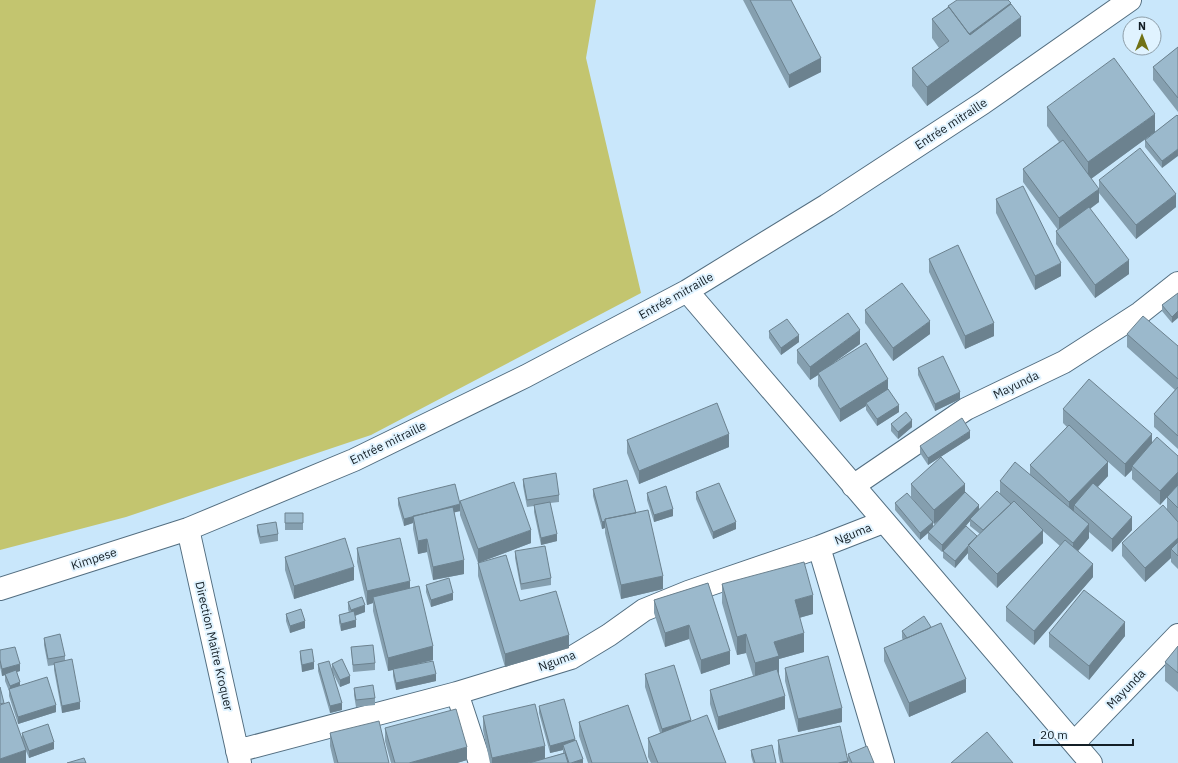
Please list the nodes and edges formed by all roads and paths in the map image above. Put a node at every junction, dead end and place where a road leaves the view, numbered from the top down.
1 (1130, 0) edge
2 (1178, 283) edge
3 (687, 291) junction
4 (853, 486) junction
5 (883, 522) junction
6 (188, 529) junction
7 (819, 547) junction
8 (0, 589) edge
9 (1178, 635) edge
10 (458, 693) junction
11 (1074, 743) junction
12 (239, 757) edge
13 (480, 763) edge
14 (883, 763) edge
15 (1091, 763) edge

1 - 3 street, Entrée mitraille
2 - 4 street, Mayunda
3 - 4 street
3 - 6 street, Entrée mitraille
4 - 5 street
5 - 7 street, Nguma
5 - 11 street
6 - 8 street, Kimpese
6 - 12 street, Direction Maitre Kroquer
7 - 10 street, Nguma
7 - 14 street
9 - 11 street, Mayunda
10 - 12 street, Nguma
10 - 13 street
11 - 15 street

